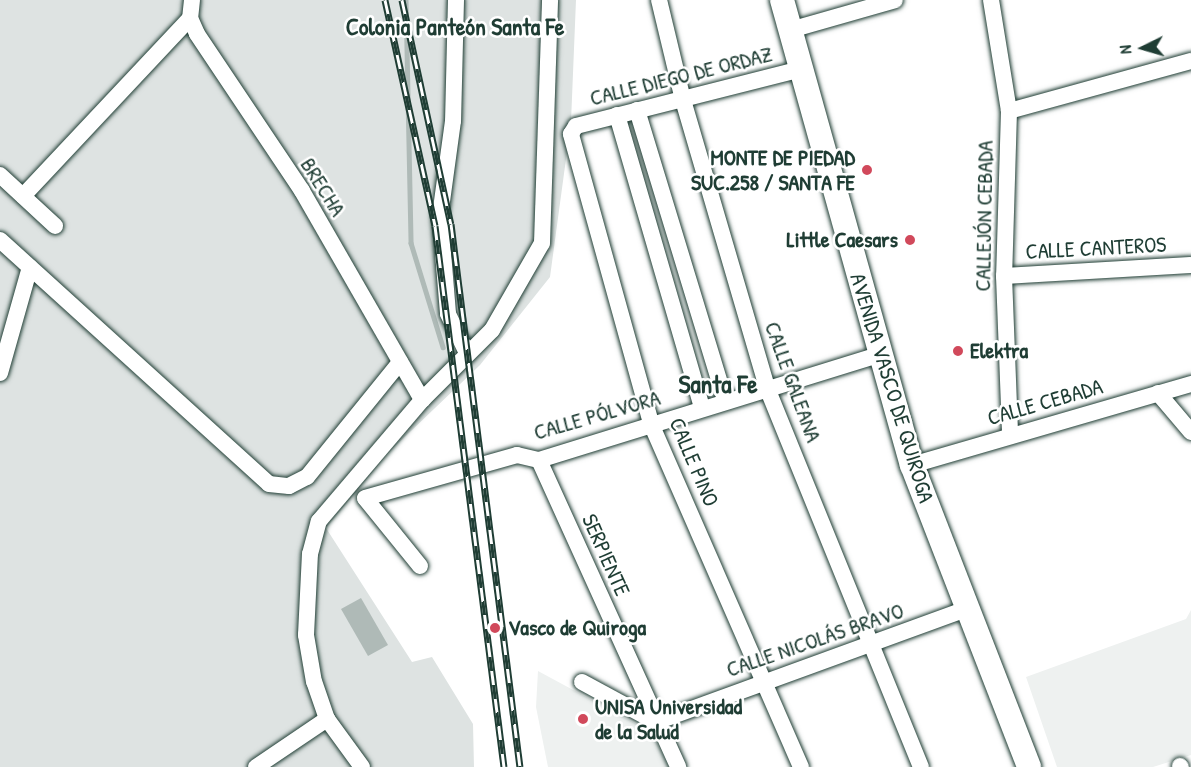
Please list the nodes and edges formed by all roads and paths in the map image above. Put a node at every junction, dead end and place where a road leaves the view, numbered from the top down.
1 (192, 0) edge
2 (456, 0) edge
3 (550, 0) edge
4 (659, 0) edge
5 (782, 0) edge
6 (895, 0) edge
7 (990, 0) edge
8 (190, 18) junction
9 (790, 30) junction
10 (1191, 61) edge
11 (801, 69) junction
12 (683, 100) junction
13 (637, 110) junction
14 (1010, 111) junction
15 (617, 115) junction
16 (572, 128) joint
17 (0, 175) edge
18 (23, 196) junction
19 (55, 226) dead end
20 (676, 237) junction
21 (0, 240) edge
22 (655, 244) junction
23 (1191, 265) edge
24 (30, 267) junction
25 (1004, 276) junction
26 (468, 353) junction
27 (879, 355) junction
28 (400, 362) junction
29 (0, 373) edge
30 (1191, 384) edge
31 (767, 388) junction
32 (1158, 393) junction
33 (422, 400) junction
34 (725, 400) junction
35 (702, 408) junction
36 (651, 423) junction
37 (1191, 432) edge
38 (1010, 434) junction
39 (539, 460) junction
40 (912, 465) junction
41 (420, 566) dead end
42 (967, 609) junction
43 (872, 644) junction
44 (765, 681) junction
45 (582, 682) dead end
46 (327, 719) junction
47 (656, 722) junction
48 (256, 767) edge
49 (362, 767) edge
50 (678, 767) edge
51 (801, 767) edge
52 (921, 767) edge
53 (1029, 767) edge

1 - 8 street
2 - 26 street
3 - 26 street
4 - 12 street, CALLE GALEANA
5 - 9 main road, AVENIDA VASCO DE QUIROGA
6 - 9 street
7 - 14 street, CALLEJÓN CEBADA
8 - 18 street
8 - 28 street, BRECHA
9 - 11 main road, AVENIDA VASCO DE QUIROGA
10 - 14 street
11 - 12 street, CALLE DIEGO DE ORDAZ
11 - 27 main road, AVENIDA VASCO DE QUIROGA
12 - 13 street, CALLE DIEGO DE ORDAZ
12 - 31 street, CALLE GALEANA
13 - 15 street, CALLE DIEGO DE ORDAZ
13 - 20 street
14 - 25 street, CALLEJÓN CEBADA
15 - 16 street, CALLE DIEGO DE ORDAZ
15 - 22 street
16 - 36 street, CALLE PINO
17 - 18 street
18 - 19 street
20 - 22 street
20 - 34 street
21 - 24 street
22 - 35 street
23 - 25 street, CALLE CANTEROS
24 - 28 street
24 - 29 street
25 - 38 street, CALLEJÓN CEBADA
26 - 33 street
27 - 31 street, CALLE PÓLVORA
27 - 40 main road, AVENIDA VASCO DE QUIROGA
28 - 33 street, BRECHA
30 - 32 street, CALLE CEBADA
31 - 34 street, CALLE PÓLVORA
31 - 43 street, CALLE GALEANA
32 - 37 street
32 - 38 street, CALLE CEBADA
33 - 46 street
34 - 35 street, CALLE PÓLVORA
35 - 36 street, CALLE PÓLVORA
36 - 39 street, CALLE PÓLVORA
36 - 44 street, CALLE PINO
38 - 40 street, CALLE CEBADA
39 - 41 street, CALLE PÓLVORA
39 - 47 street, SERPIENTE
40 - 42 main road, AVENIDA VASCO DE QUIROGA
42 - 43 street, CALLE NICOLÁS BRAVO
42 - 53 main road, AVENIDA VASCO DE QUIROGA
43 - 44 street, CALLE NICOLÁS BRAVO
43 - 52 street, CALLE GALEANA
44 - 47 street, CALLE NICOLÁS BRAVO
44 - 51 street, CALLE PINO
45 - 47 street
46 - 48 street
46 - 49 street
47 - 50 street, SERPIENTE

